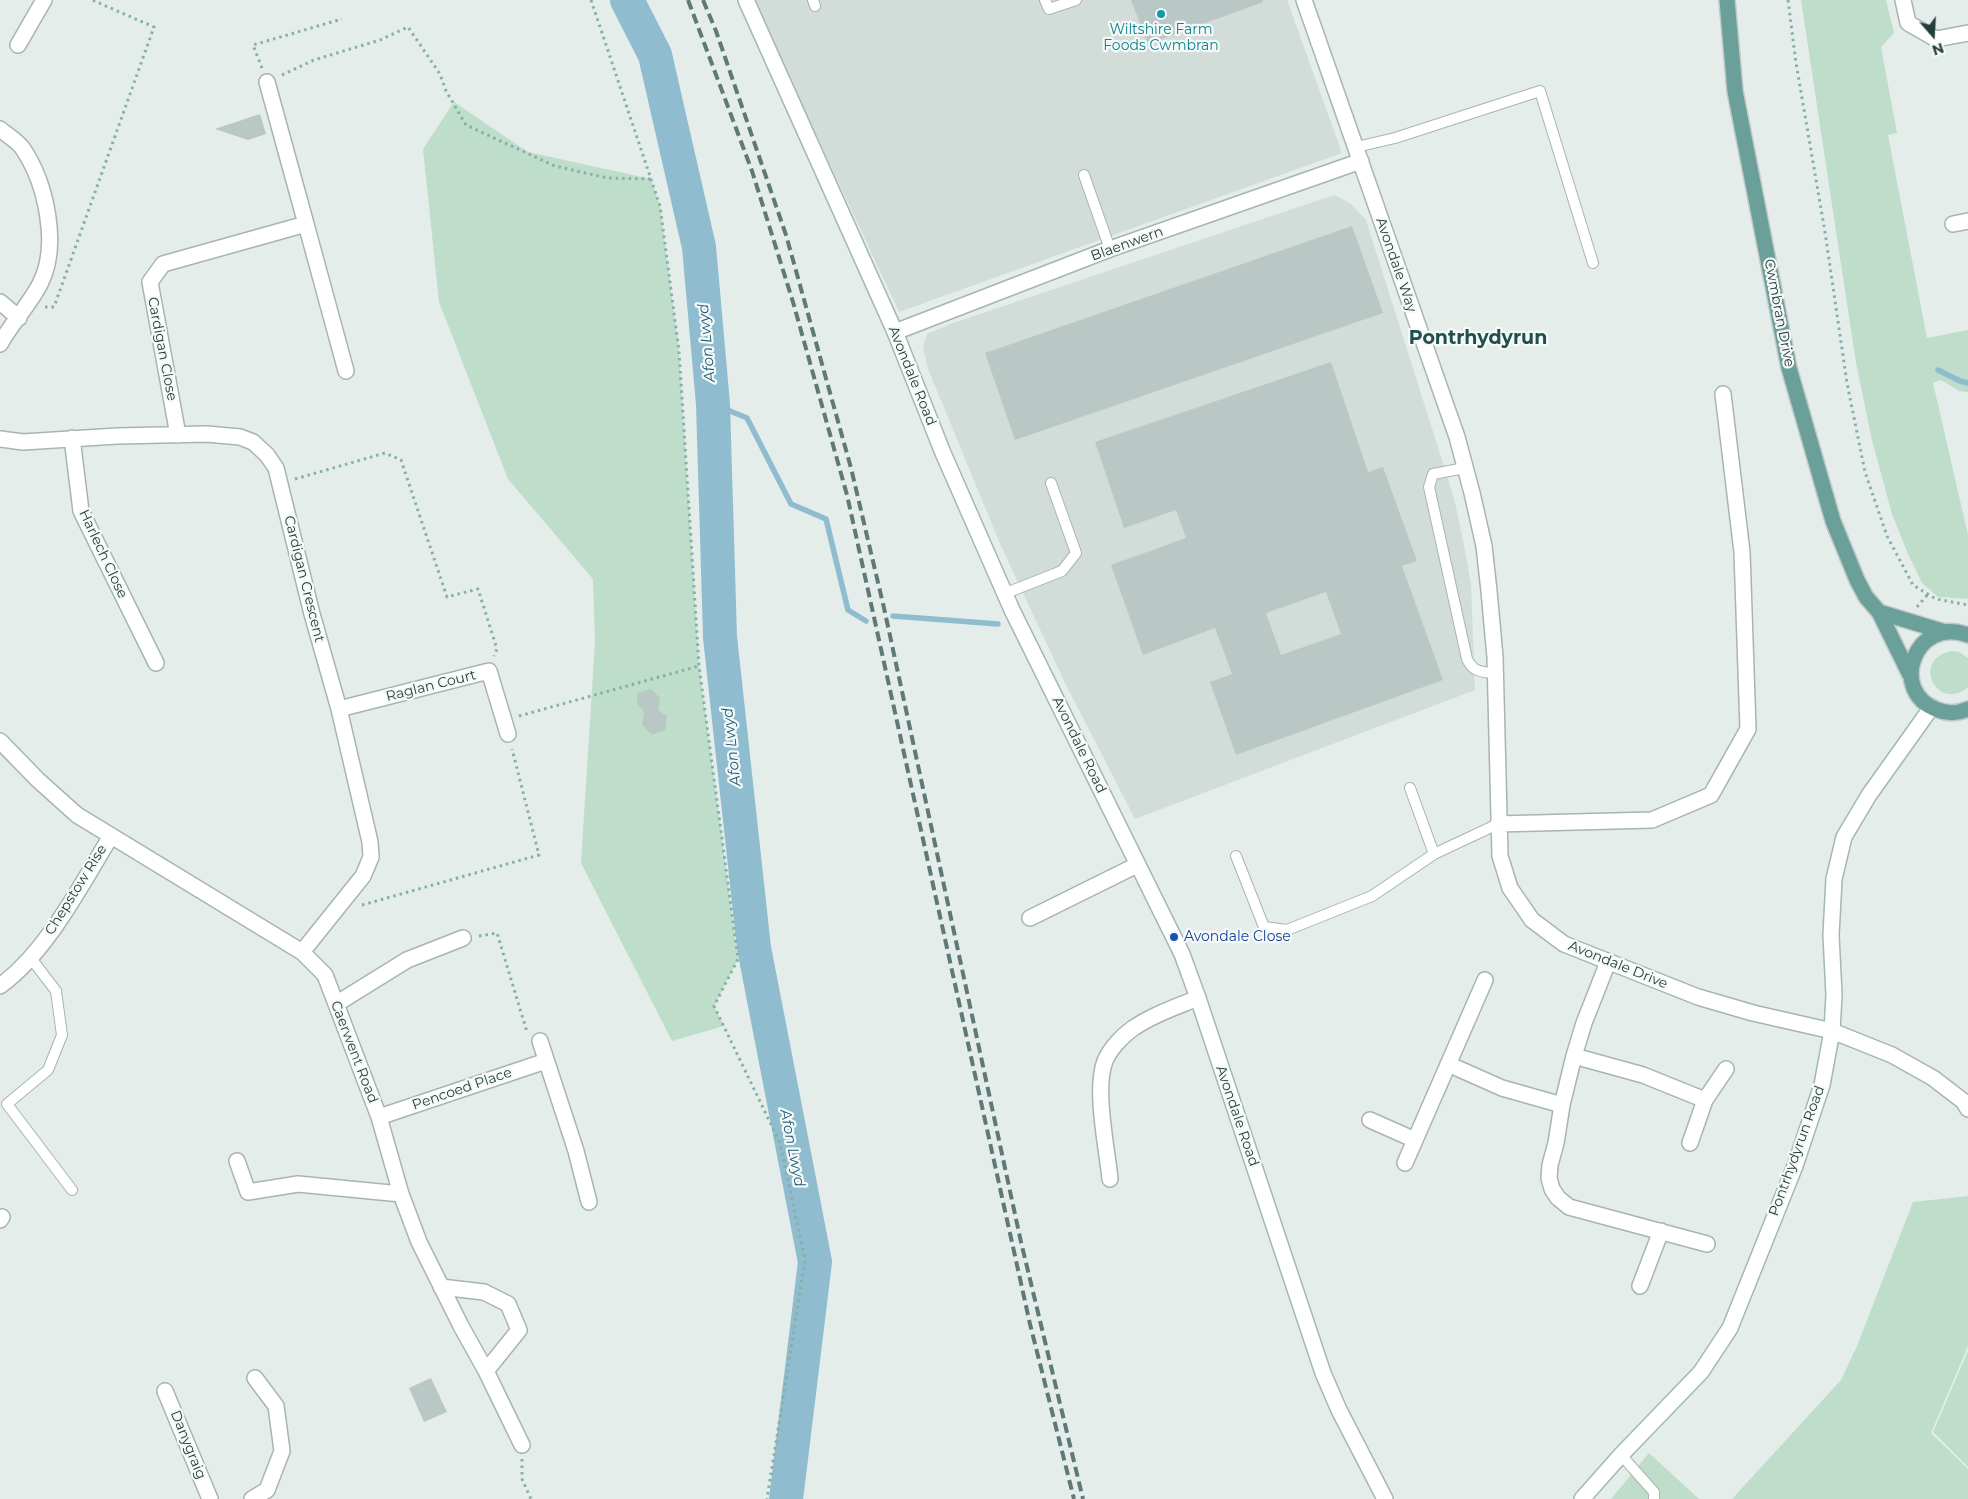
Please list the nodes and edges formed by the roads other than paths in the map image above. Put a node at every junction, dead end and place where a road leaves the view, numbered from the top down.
1 (44, 0) edge
2 (746, 0) edge
3 (1045, 0) edge
4 (1076, 0) edge
5 (1304, 0) edge
6 (1727, 0) edge
7 (1903, 0) edge
8 (1968, 32) edge
9 (18, 45) dead end
10 (267, 82) road end
11 (0, 129) edge
12 (1358, 154) junction
13 (1084, 175) dead end
14 (1968, 221) edge
15 (306, 224) junction
16 (1953, 224) dead end
17 (1110, 249) junction
18 (1593, 263) dead end
19 (0, 302) edge
20 (23, 312) junction
21 (896, 332) junction
22 (0, 344) edge
23 (346, 371) dead end
24 (1723, 394) dead end
25 (178, 435) junction
26 (72, 438) junction
27 (0, 439) edge
28 (1465, 468) junction
29 (1051, 483) dead end
30 (1489, 591) joint
31 (1006, 593) junction
32 (1879, 612) junction
33 (1944, 632) junction
34 (1968, 635) edge
35 (156, 662) dead end
36 (1496, 674) junction
37 (1910, 675) junction
38 (1932, 708) junction
39 (339, 709) junction
40 (1964, 713) edge
41 (506, 727) road end
42 (0, 741) edge
43 (1410, 788) dead end
44 (1498, 824) junction
45 (111, 836) junction
46 (1434, 854) junction
47 (1236, 856) dead end
48 (1137, 865) junction
49 (1030, 918) dead end
50 (463, 938) road end
51 (302, 952) junction
52 (30, 957) junction
53 (1608, 962) junction
54 (1485, 980) dead end
55 (0, 986) edge
56 (1198, 998) junction
57 (336, 1004) junction
58 (1832, 1032) junction
59 (540, 1041) road end
60 (1574, 1056) junction
61 (546, 1060) junction
62 (1448, 1064) junction
63 (1726, 1069) dead end
64 (1705, 1100) junction
65 (1562, 1105) junction
66 (1968, 1109) edge
67 (379, 1117) junction
68 (1370, 1120) dead end
69 (1415, 1140) junction
70 (1690, 1143) dead end
71 (237, 1161) dead end
72 (1405, 1163) dead end
73 (1110, 1179) dead end
74 (72, 1190) dead end
75 (401, 1194) junction
76 (589, 1202) dead end
77 (1661, 1231) junction
78 (1708, 1244) dead end
79 (1640, 1286) dead end
80 (441, 1287) junction
81 (486, 1371) junction
82 (255, 1378) dead end
83 (165, 1391) dead end
84 (522, 1445) road end
85 (1621, 1455) junction
86 (210, 1499) edge
87 (252, 1499) edge
88 (1385, 1499) edge
89 (1582, 1499) edge
90 (1654, 1499) edge

1 - 9 street
2 - 21 street, Avondale Road
3 - 4 lane
5 - 12 street, Avondale Way
6 - 32 main road, Cwmbran Drive
7 - 8 street
10 - 15 street
11 - 20 street
12 - 17 street, Blaenwern
12 - 18 lane
12 - 28 street, Avondale Way
13 - 17 lane
14 - 16 street
15 - 23 street
15 - 25 street, Cardigan Close
17 - 21 street, Blaenwern
19 - 20 street
20 - 22 street
21 - 31 street, Avondale Road
24 - 44 street
25 - 26 street, Cardigan Crescent
25 - 39 street, Cardigan Crescent
26 - 27 street, Cardigan Crescent
26 - 35 street, Harlech Close
28 - 30 street, Avondale Way
28 - 36 lane
29 - 31 lane
30 - 36 street, Avondale Drive
31 - 48 street, Avondale Road
32 - 33 main road
32 - 37 main road, Cwmbran Drive
33 - 34 main road
33 - 37 main road
36 - 44 street, Avondale Drive
37 - 38 main road, Cwmbran Drive
38 - 40 main road
38 - 58 street, Pontrhydyrun Road
39 - 41 street, Raglan Court
39 - 51 street, Cardigan Crescent
42 - 45 street, Caerwent Road
43 - 46 lane
44 - 46 lane
44 - 53 street, Avondale Drive
45 - 51 street, Caerwent Road
45 - 52 street, Chepstow Rise
46 - 47 lane
48 - 49 street
48 - 56 street, Avondale Road
50 - 57 street
51 - 57 street, Caerwent Road
52 - 55 street, Chepstow Rise
52 - 74 lane
53 - 58 street, Avondale Drive
53 - 60 street
54 - 62 street
56 - 73 street
56 - 88 street, Avondale Road
57 - 67 street, Caerwent Road
58 - 66 street, Avondale Drive
58 - 85 street, Pontrhydyrun Road
59 - 61 street
60 - 64 street
60 - 65 street
61 - 67 street, Pencoed Place
61 - 76 street
62 - 65 street
62 - 69 street
63 - 64 street
64 - 70 street
65 - 77 street
67 - 75 street, Caerwent Road
68 - 69 street
69 - 72 street
71 - 75 street
75 - 80 street, Caerwent Road
77 - 78 street
77 - 79 street
80 - 81 street, Caerwent Road
80 - 81 street
81 - 84 street, Caerwent Road
82 - 87 street
83 - 86 street, Danygraig
85 - 89 street, Pontrhydyrun Road
85 - 90 lane

